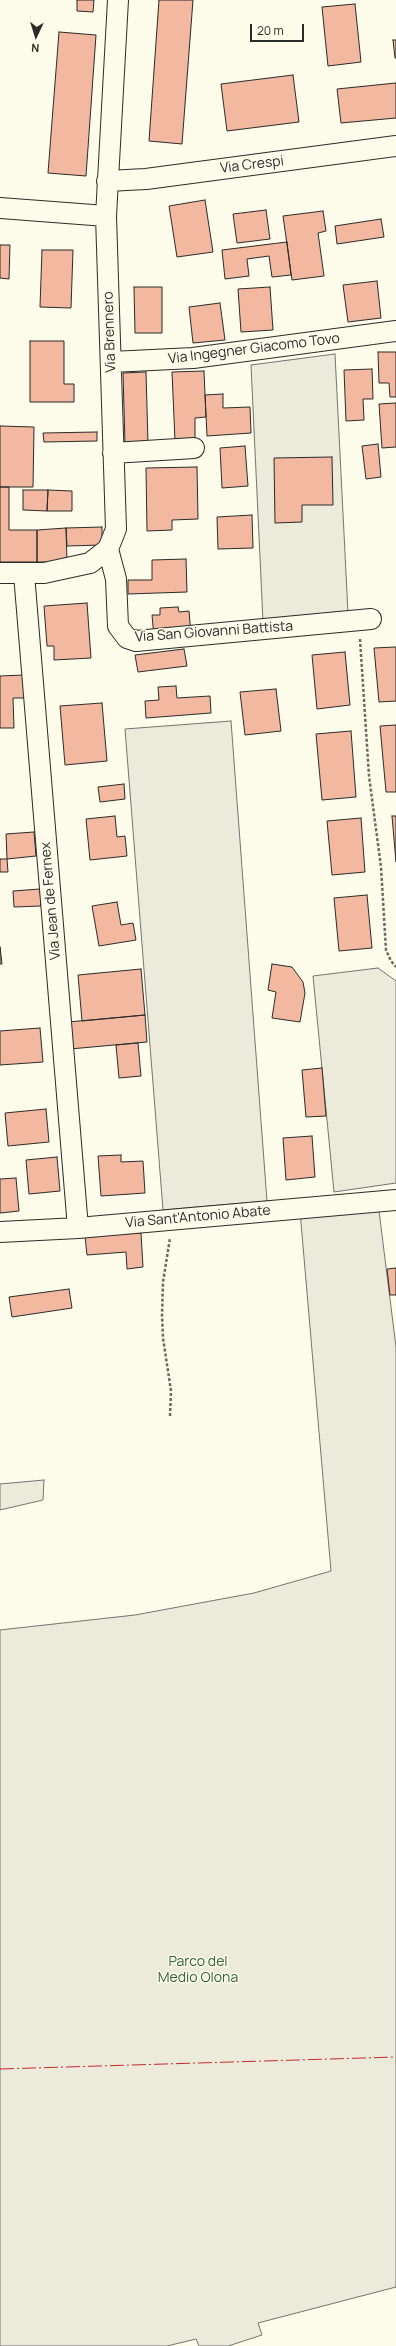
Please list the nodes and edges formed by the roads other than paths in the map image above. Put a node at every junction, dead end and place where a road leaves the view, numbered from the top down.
1 (118, 0) edge
2 (396, 146) edge
3 (107, 181) junction
4 (0, 208) edge
5 (106, 216) junction
6 (396, 331) edge
7 (111, 362) junction
8 (194, 448) dead end
9 (113, 453) junction
10 (108, 549) junction
11 (0, 573) edge
12 (24, 574) junction
13 (365, 620) road end
14 (396, 1200) edge
15 (78, 1228) junction
16 (0, 1232) edge

1 - 3 street, Via Brennero
2 - 3 street, Via Crespi
3 - 5 street, Via Brennero
4 - 5 street
5 - 7 street, Via Brennero
6 - 7 street, Via Ingegner Giacomo Tovo
7 - 9 street, Via Brennero
8 - 9 street
9 - 10 street, Via Brennero
10 - 12 street
10 - 13 street, Via San Giovanni Battista
11 - 12 street
12 - 15 street, Via Jean de Fernex
14 - 15 street, Via Sant'Antonio Abate
15 - 16 street, Via Sant'Antonio Abate

